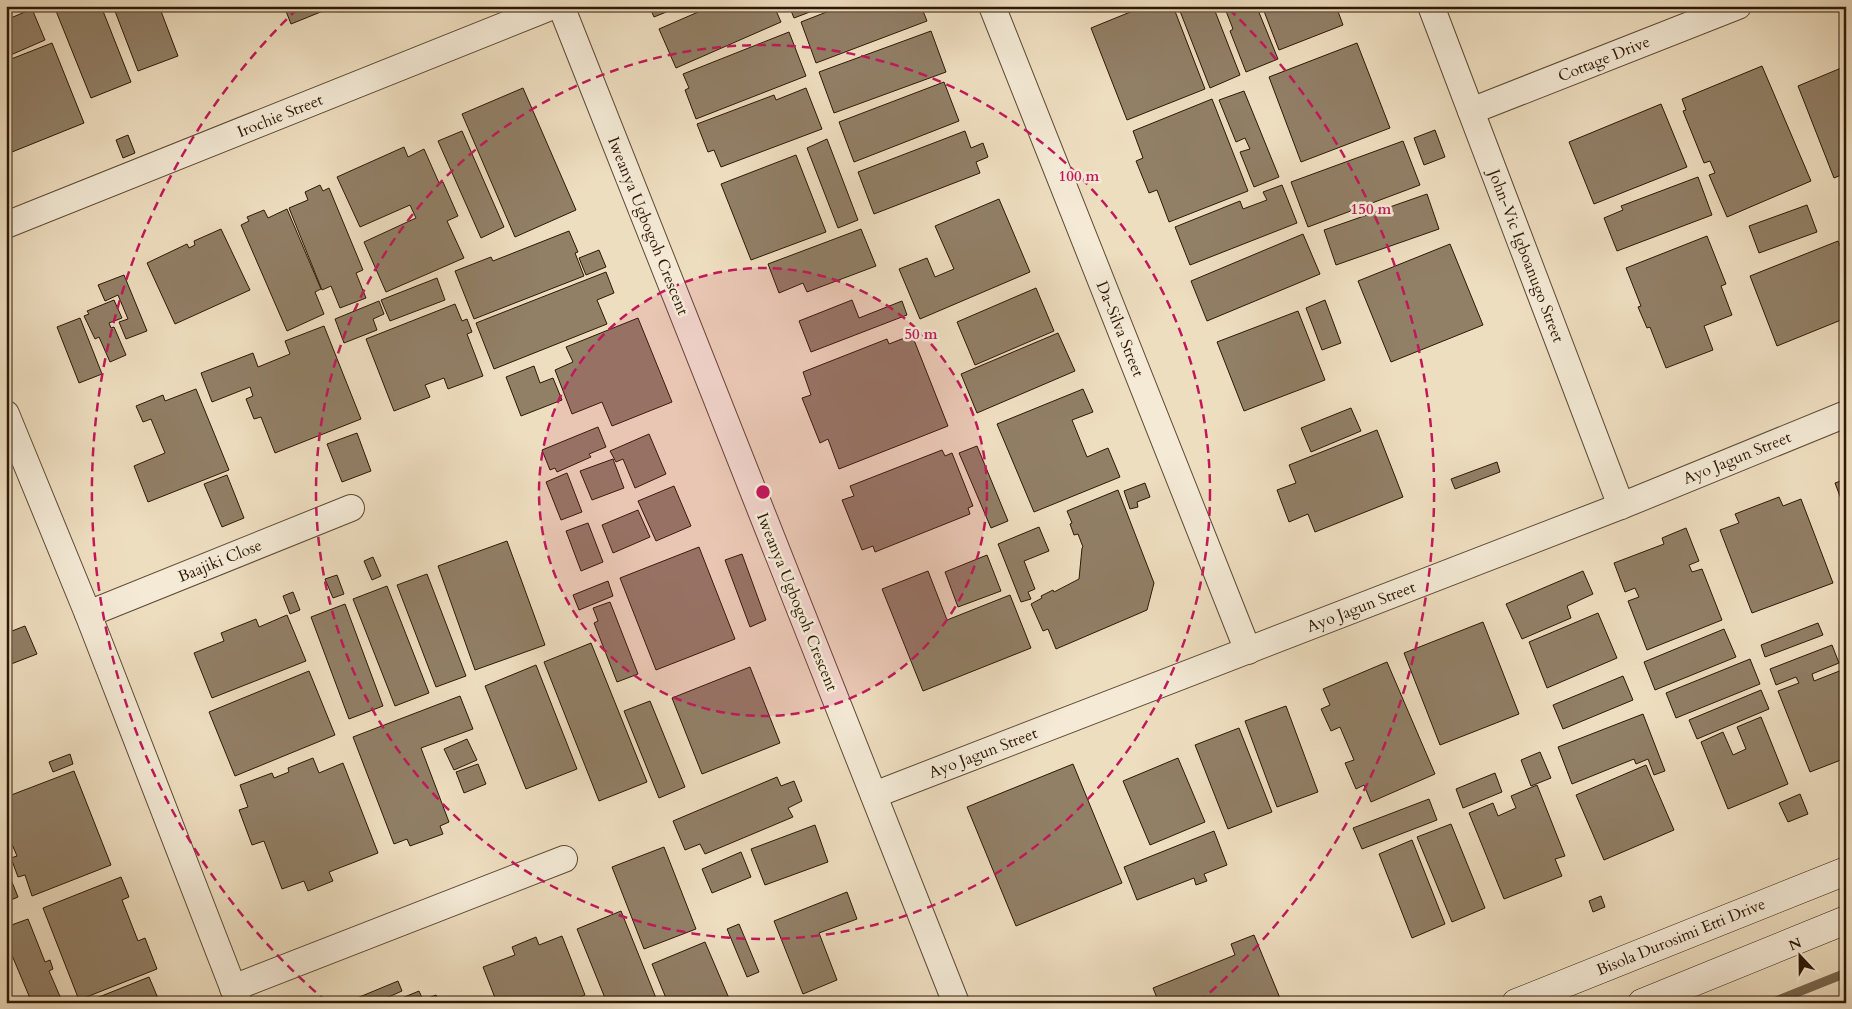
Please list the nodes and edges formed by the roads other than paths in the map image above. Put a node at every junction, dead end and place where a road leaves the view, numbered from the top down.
1 (553, 6) edge
2 (561, 6) edge
3 (992, 6) edge
4 (1431, 6) edge
5 (1738, 6) edge
6 (1471, 111) junction
7 (6, 225) edge
8 (6, 414) edge
9 (1846, 414) edge
10 (1621, 506) junction
11 (351, 508) dead end
12 (88, 614) junction
13 (1248, 651) junction
14 (874, 795) junction
15 (564, 859) dead end
16 (1846, 871) edge
17 (1846, 920) edge
18 (236, 995) edge
19 (956, 1003) edge
20 (1516, 1003) edge
21 (1642, 1003) edge

1 - 7 street, Irochie Street
2 - 14 street, Iweanya Ugbogoh Crescent
3 - 13 street, Da-Silva Street
4 - 6 street, John-Vic Igboanugo Street
5 - 6 street, Cottage Drive
6 - 10 street, John-Vic Igboanugo Street
8 - 12 street
9 - 10 street, Ayo Jagun Street
10 - 13 street, Ayo Jagun Street
11 - 12 street, Baajiki Close
12 - 18 street
13 - 14 street, Ayo Jagun Street
14 - 19 street, Iweanya Ugbogoh Crescent
15 - 18 street
16 - 20 main road, Bisola Durosimi Etti Drive
17 - 21 main road

